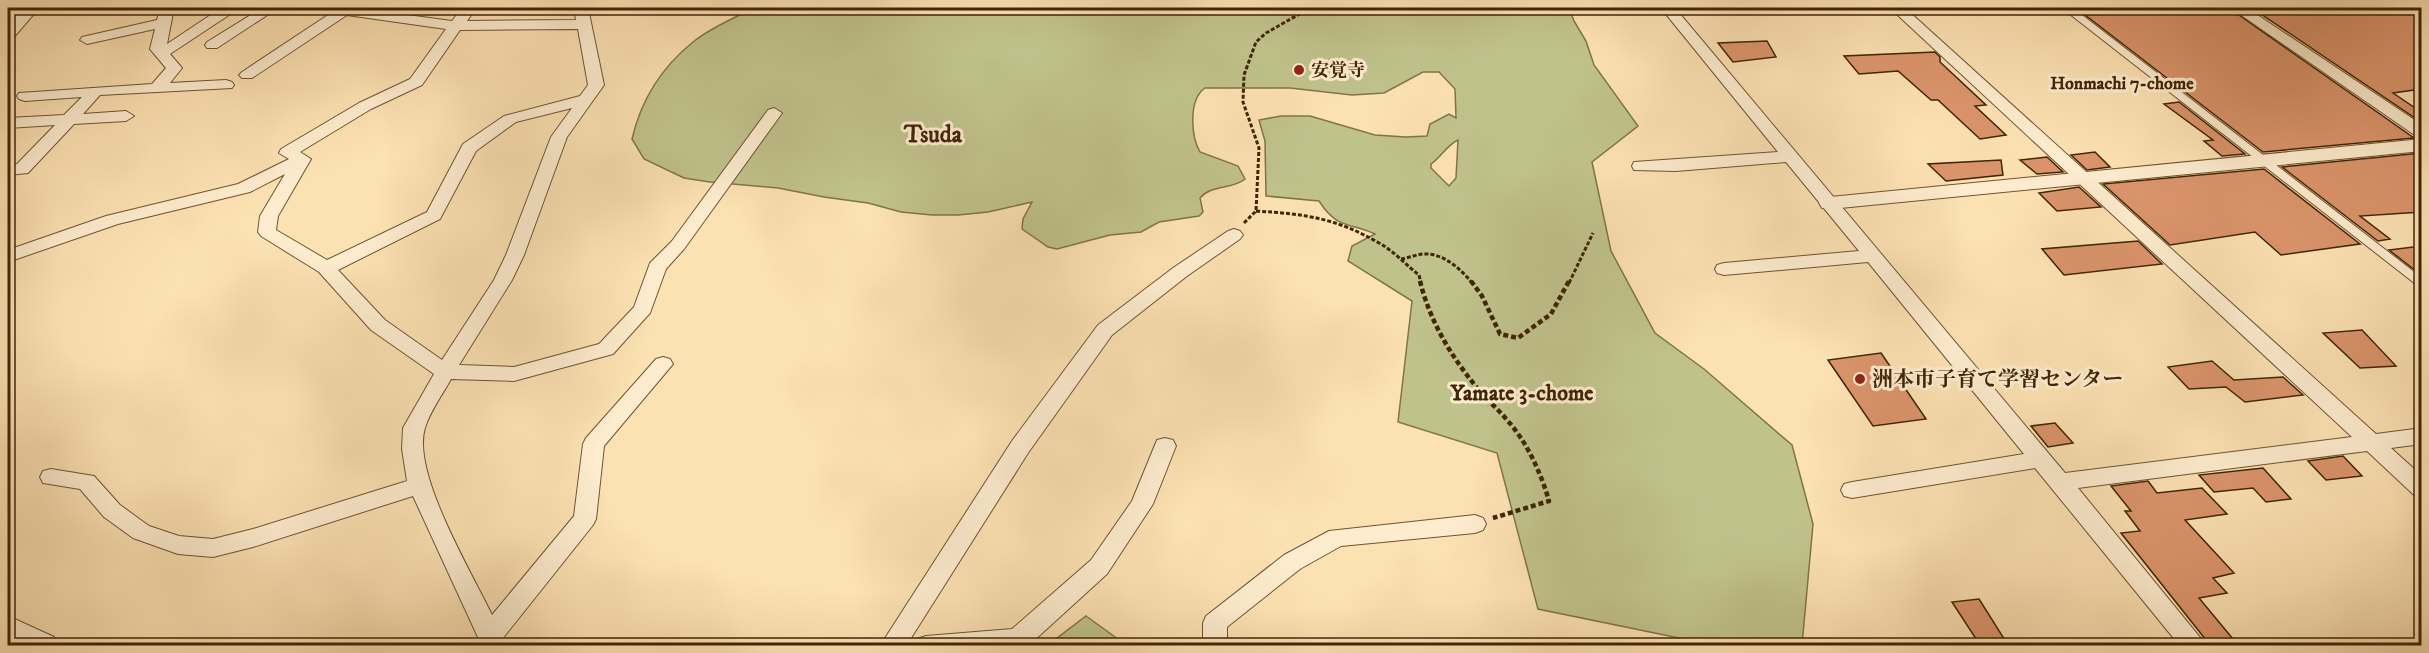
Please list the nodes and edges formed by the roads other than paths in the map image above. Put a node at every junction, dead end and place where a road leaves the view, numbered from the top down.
1 (30, 8) edge
2 (230, 8) edge
3 (271, 8) edge
4 (328, 8) edge
5 (469, 8) edge
6 (1668, 8) edge
7 (1898, 8) edge
8 (2067, 8) edge
9 (2238, 8) edge
10 (345, 10) junction
11 (386, 11) edge
12 (165, 15) edge
13 (583, 16) edge
14 (456, 26) junction
15 (8, 33) edge
16 (87, 40) dead end
17 (212, 45) dead end
18 (161, 52) junction
19 (247, 75) dead end
20 (226, 85) dead end
21 (157, 88) junction
22 (96, 91) junction
23 (25, 96) dead end
24 (587, 99) junction
25 (774, 113) dead end
26 (126, 116) dead end
27 (68, 120) junction
28 (8, 123) edge
29 (2421, 133) edge
30 (2421, 145) edge
31 (1791, 156) junction
32 (303, 159) junction
33 (2263, 160) junction
34 (1640, 166) dead end
35 (8, 170) edge
36 (2083, 177) junction
37 (1830, 203) junction
38 (1234, 235) dead end
39 (8, 256) edge
40 (1872, 256) junction
41 (326, 268) junction
42 (1724, 269) dead end
43 (2421, 285) edge
44 (663, 364) dead end
45 (445, 372) junction
46 (2421, 436) edge
47 (2371, 443) junction
48 (1165, 446) dead end
49 (2041, 459) junction
50 (51, 477) dead end
51 (2062, 482) junction
52 (419, 486) junction
53 (2421, 489) edge
54 (1852, 490) dead end
55 (1475, 524) road end
56 (9, 630) edge
57 (493, 641) edge
58 (43, 645) edge
59 (892, 645) edge
60 (926, 645) edge
61 (1215, 645) edge
62 (2194, 645) edge

1 - 15 street
2 - 18 street
3 - 17 street
4 - 10 street
5 - 14 street
6 - 31 street
7 - 36 street
8 - 33 street
9 - 29 street
10 - 11 street
10 - 19 street
11 - 14 street
12 - 16 street
12 - 18 street
13 - 14 street
13 - 24 street
14 - 32 street
18 - 21 street
20 - 21 street
21 - 22 street
22 - 23 street
22 - 27 street
24 - 41 street
24 - 45 street
25 - 45 street
26 - 27 street
27 - 28 street
27 - 35 street
30 - 33 street
31 - 34 street
31 - 37 street
32 - 39 street
32 - 41 street
33 - 36 street
33 - 43 street
36 - 37 street
36 - 47 street
37 - 40 street
38 - 59 street
40 - 42 street
40 - 49 street
41 - 45 street
44 - 57 street
45 - 52 street
46 - 47 street
47 - 51 street
47 - 53 street
48 - 60 street
49 - 51 street
49 - 54 street
50 - 52 street
51 - 62 street
52 - 57 street
55 - 61 street
56 - 58 street

